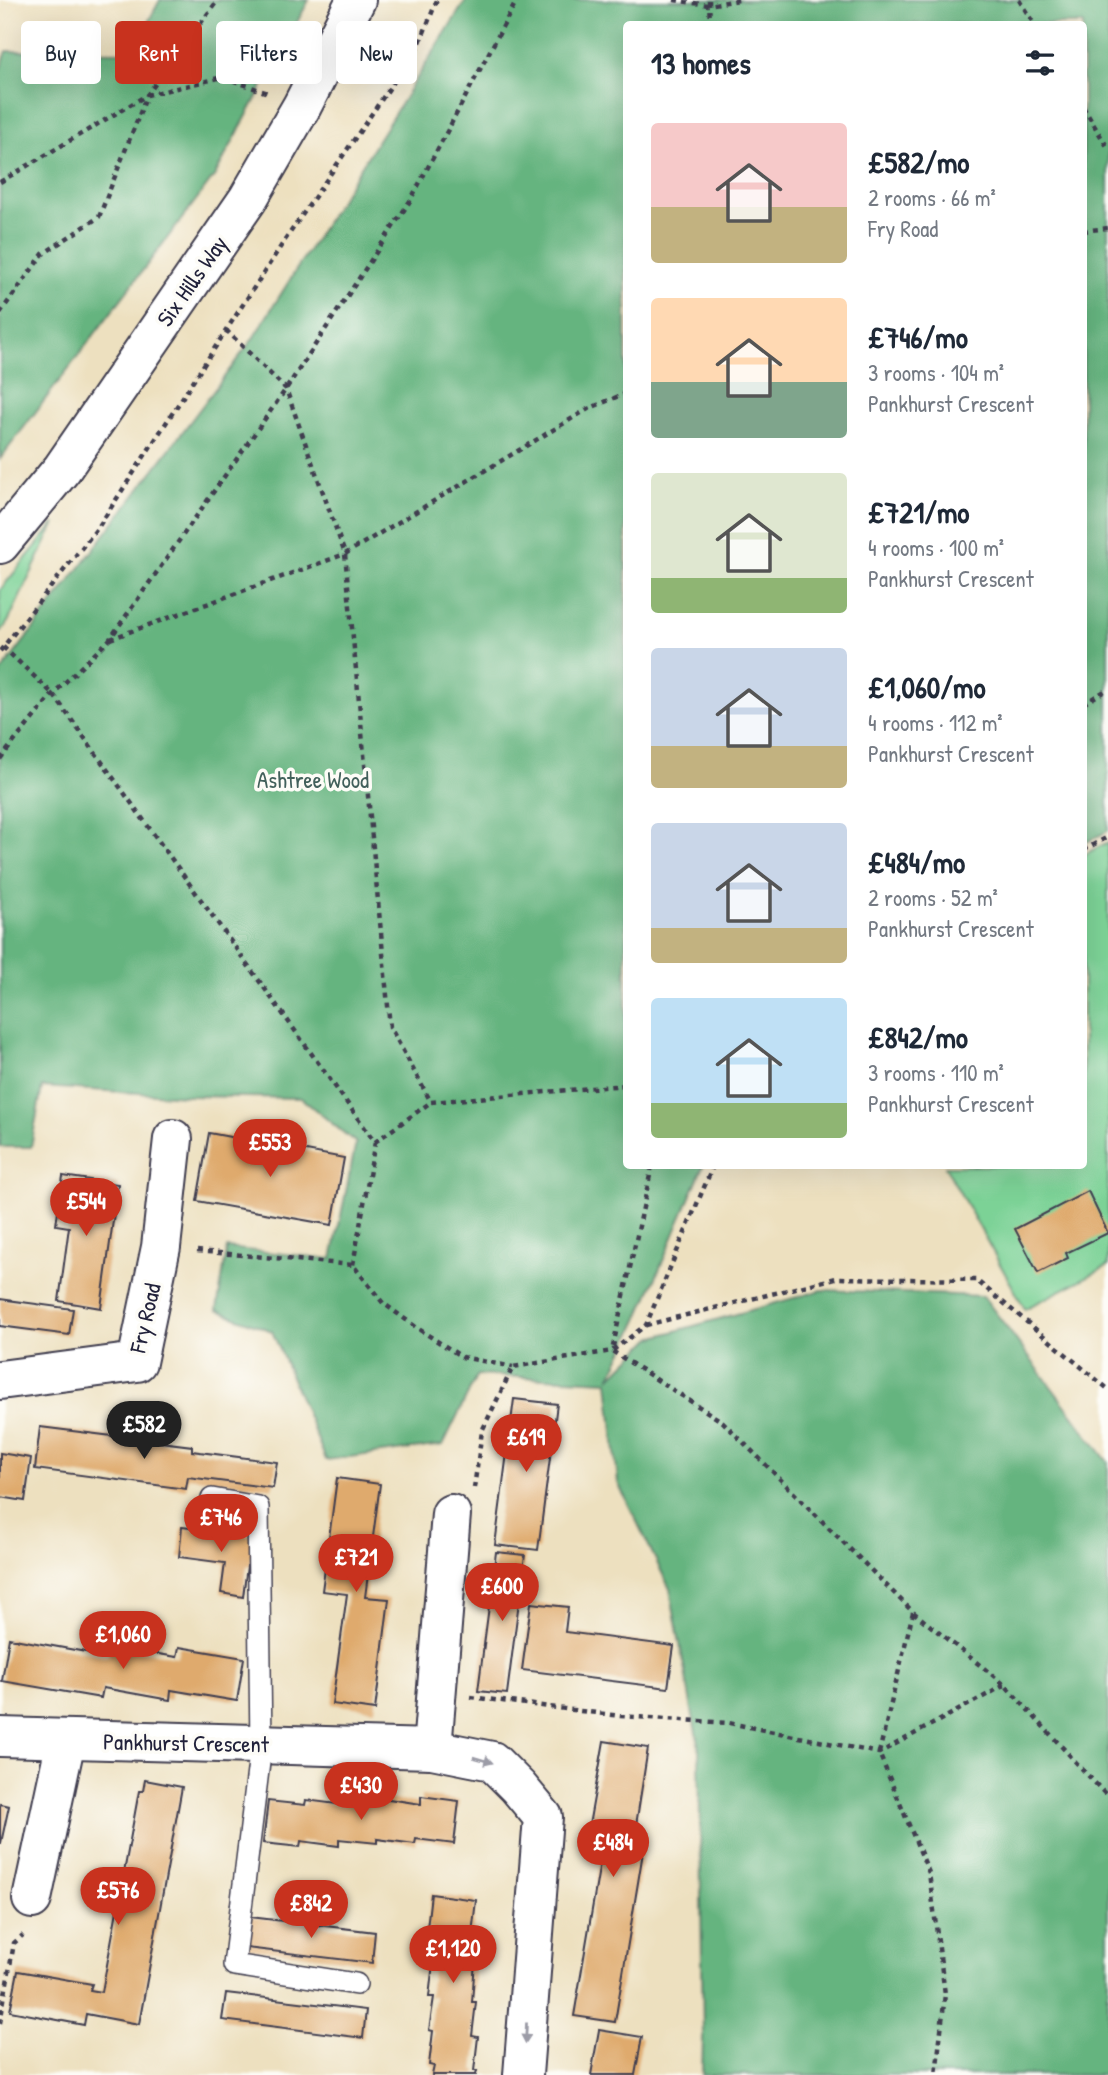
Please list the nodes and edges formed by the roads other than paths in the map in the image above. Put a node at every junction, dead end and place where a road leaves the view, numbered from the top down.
1 (356, 0) edge
2 (0, 544) edge
3 (173, 1139) dead end
4 (0, 1380) edge
5 (212, 1499) dead end
6 (451, 1514) road end
7 (0, 1737) edge
8 (66, 1740) junction
9 (261, 1746) junction
10 (432, 1749) junction
11 (32, 1899) road end
12 (356, 1984) dead end
13 (523, 2075) edge

1 - 2 street, Six Hills Way
3 - 4 street, Fry Road
5 - 9 lane
6 - 10 street
7 - 8 street, Pankhurst Crescent
8 - 9 street, Pankhurst Crescent
8 - 11 street
9 - 10 street, Pankhurst Crescent
9 - 12 lane
10 -> 13 street, Pankhurst Crescent

